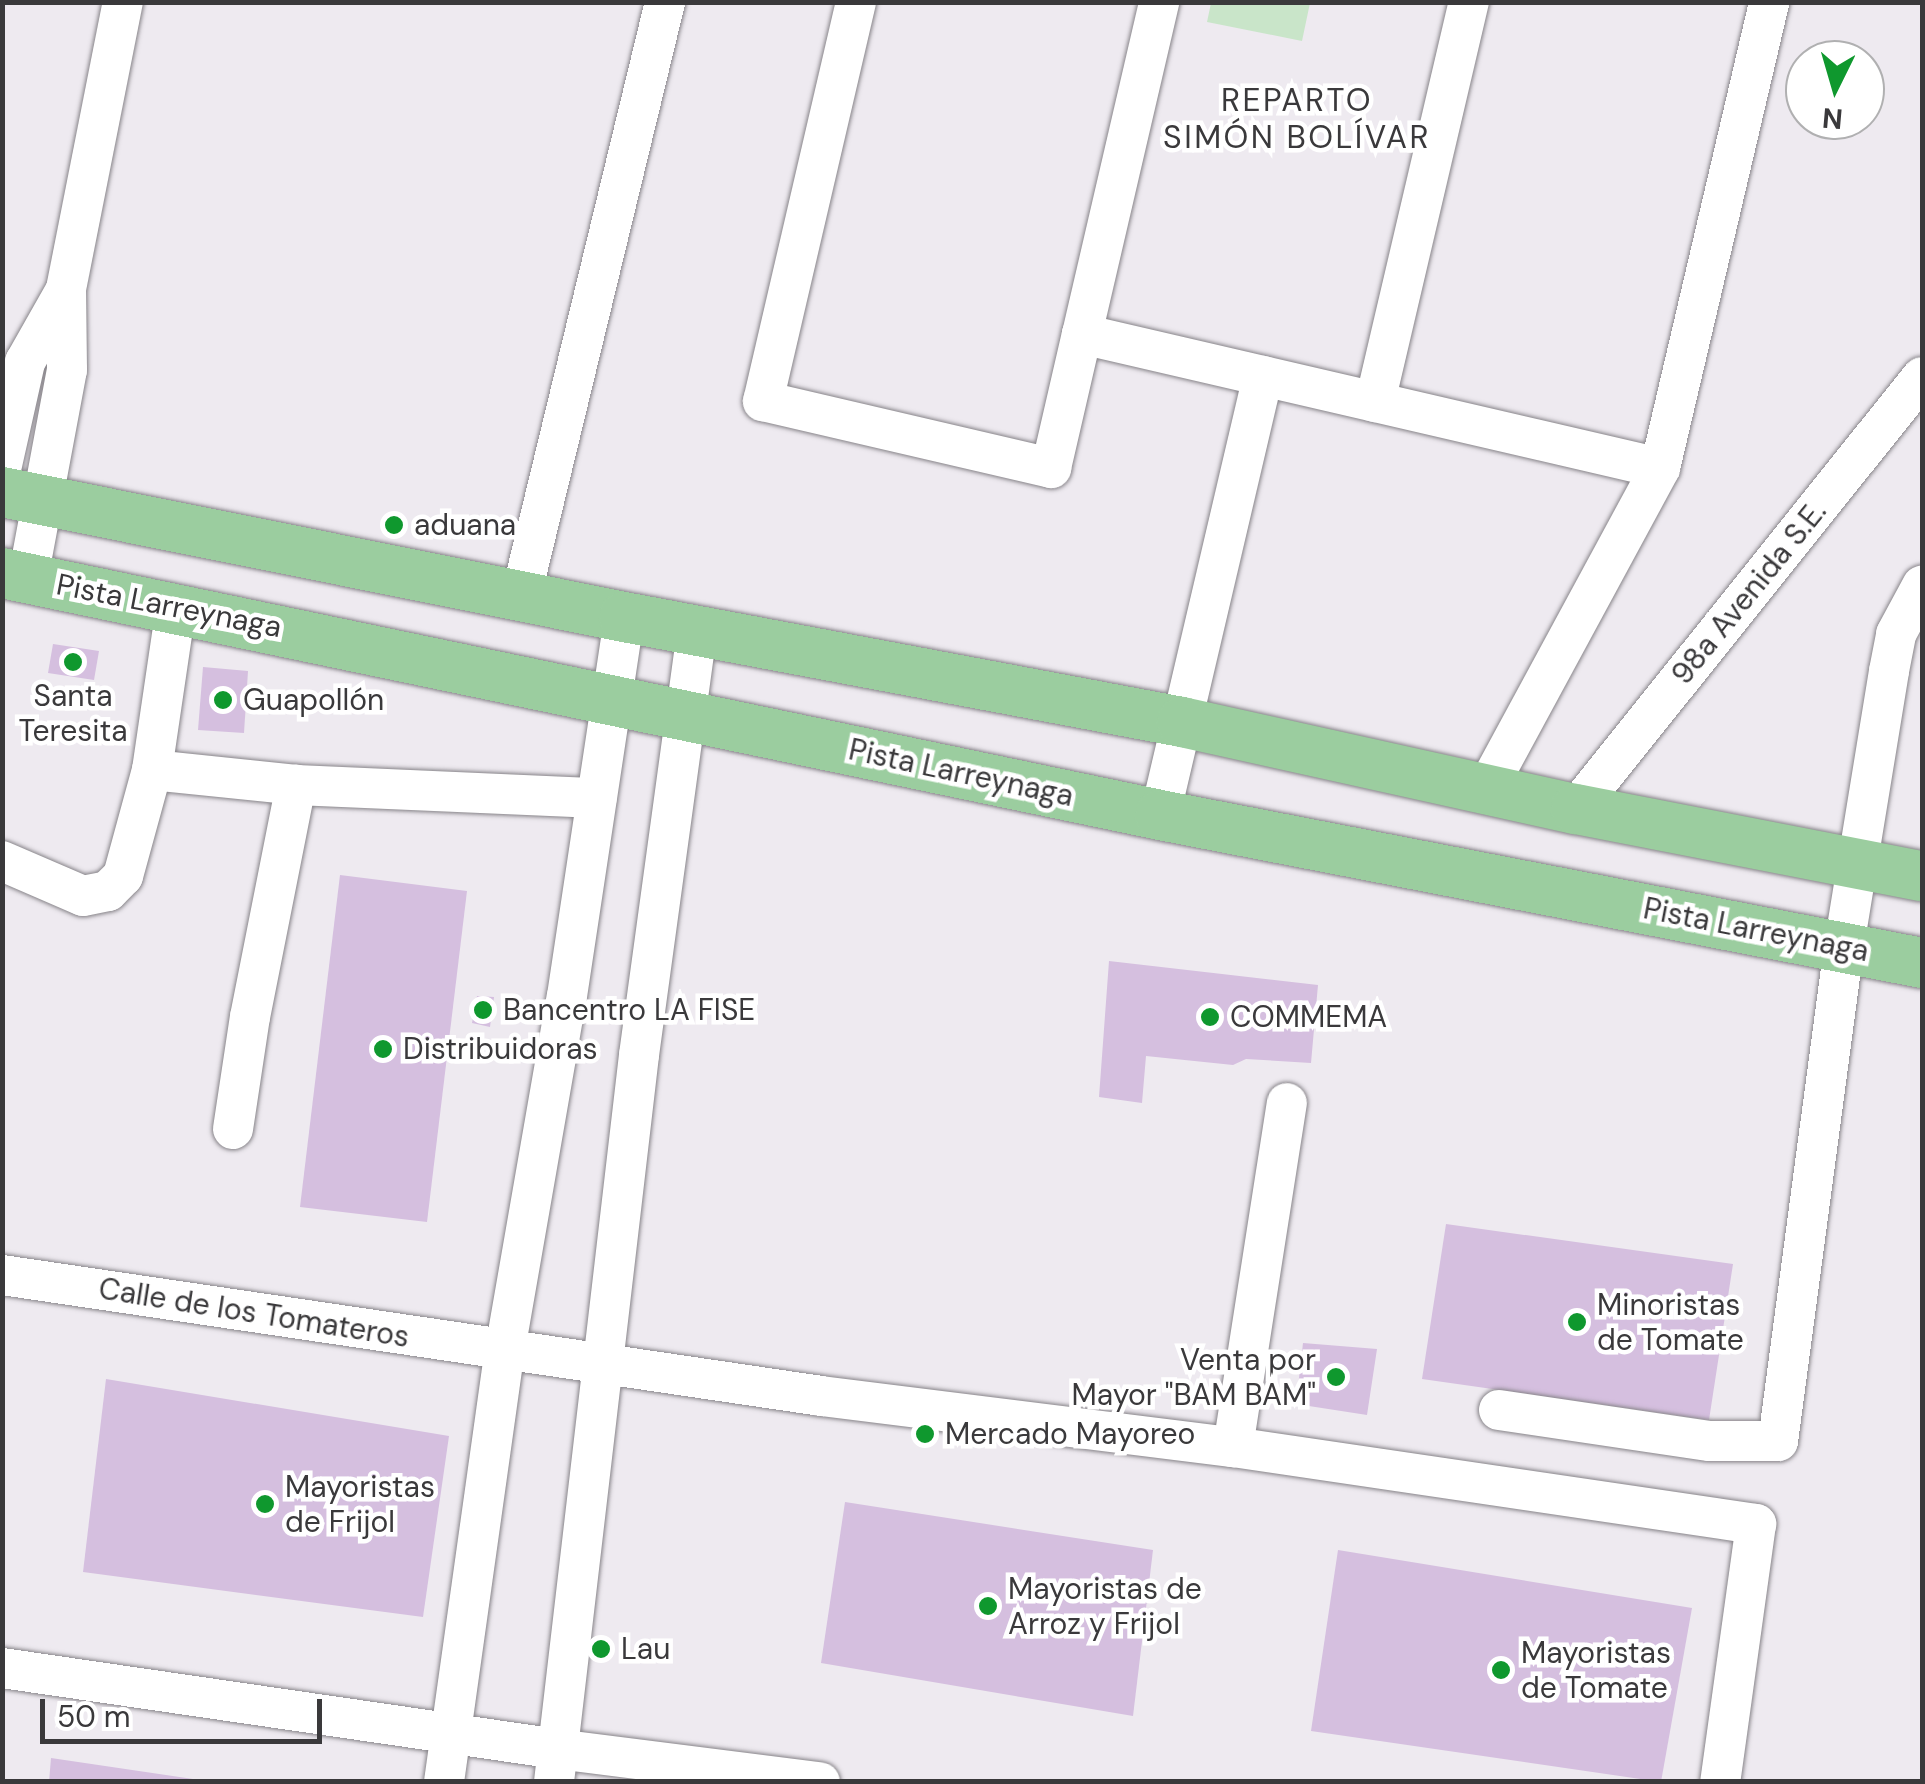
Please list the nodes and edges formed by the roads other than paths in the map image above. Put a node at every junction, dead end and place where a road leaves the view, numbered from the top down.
1 (124, 2) edge
2 (665, 2) edge
3 (856, 2) edge
4 (1159, 2) edge
5 (1469, 2) edge
6 (1769, 2) edge
7 (66, 290) junction
8 (1082, 334) junction
9 (1262, 376) junction
10 (1922, 377) edge
11 (1376, 402) junction
12 (2, 465) edge
13 (1660, 468) junction
14 (23, 496) edge
15 (15, 575) edge
16 (1922, 586) edge
17 (521, 596) junction
18 (176, 607) junction
19 (624, 618) junction
20 (697, 630) junction
21 (612, 698) junction
22 (686, 713) junction
23 (1182, 722) junction
24 (152, 770) junction
25 (296, 784) junction
26 (1486, 790) junction
27 (598, 798) junction
28 (1576, 809) junction
29 (1160, 815) junction
30 (2, 860) edge
31 (1859, 861) junction
32 (1922, 876) edge
33 (1844, 946) junction
34 (1922, 963) edge
35 (1287, 1103) dead end
36 (233, 1129) dead end
37 (2, 1275) edge
38 (505, 1350) junction
39 (602, 1363) junction
40 (1499, 1410) dead end
41 (1234, 1447) junction
42 (2, 1668) edge
43 (450, 1734) junction
44 (555, 1765) edge
45 (693, 1774) edge
46 (444, 1782) edge
47 (820, 1782) edge
48 (1720, 1782) edge

1 - 7 street
2 - 17 street
3 - 8 street
4 - 8 street
5 - 11 street
6 - 13 street
7 - 12 street
7 - 14 street
8 - 9 street
9 - 11 street
9 - 23 street
10 - 28 street, 98a Avenida S.E.
11 - 13 street
13 - 26 street
14 - 15 street
14 - 17 main road
15 - 18 main road, Pista Larreynaga
16 - 31 street
17 - 19 main road
18 - 21 main road, Pista Larreynaga
18 - 24 street
19 - 20 main road
19 - 21 street
20 - 22 street
20 - 23 main road
21 - 22 main road, Pista Larreynaga
21 - 27 street
22 - 29 main road, Pista Larreynaga
22 - 39 street
23 - 26 main road
23 - 29 street
24 - 25 street
24 - 30 street
25 - 27 street
25 - 36 street
26 - 28 main road
27 - 38 street
28 - 31 main road
29 - 33 main road, Pista Larreynaga
31 - 32 main road
31 - 33 street
33 - 34 main road, Pista Larreynaga
33 - 40 street
35 - 41 street
37 - 38 street, Calle de los Tomateros
38 - 39 street, Calle de los Tomateros
38 - 43 street
39 - 41 street, Calle de los Tomateros
39 - 44 street
41 - 48 street, Calle de los Tomateros
42 - 43 street
43 - 44 street
43 - 46 street
44 - 45 street
45 - 47 street

